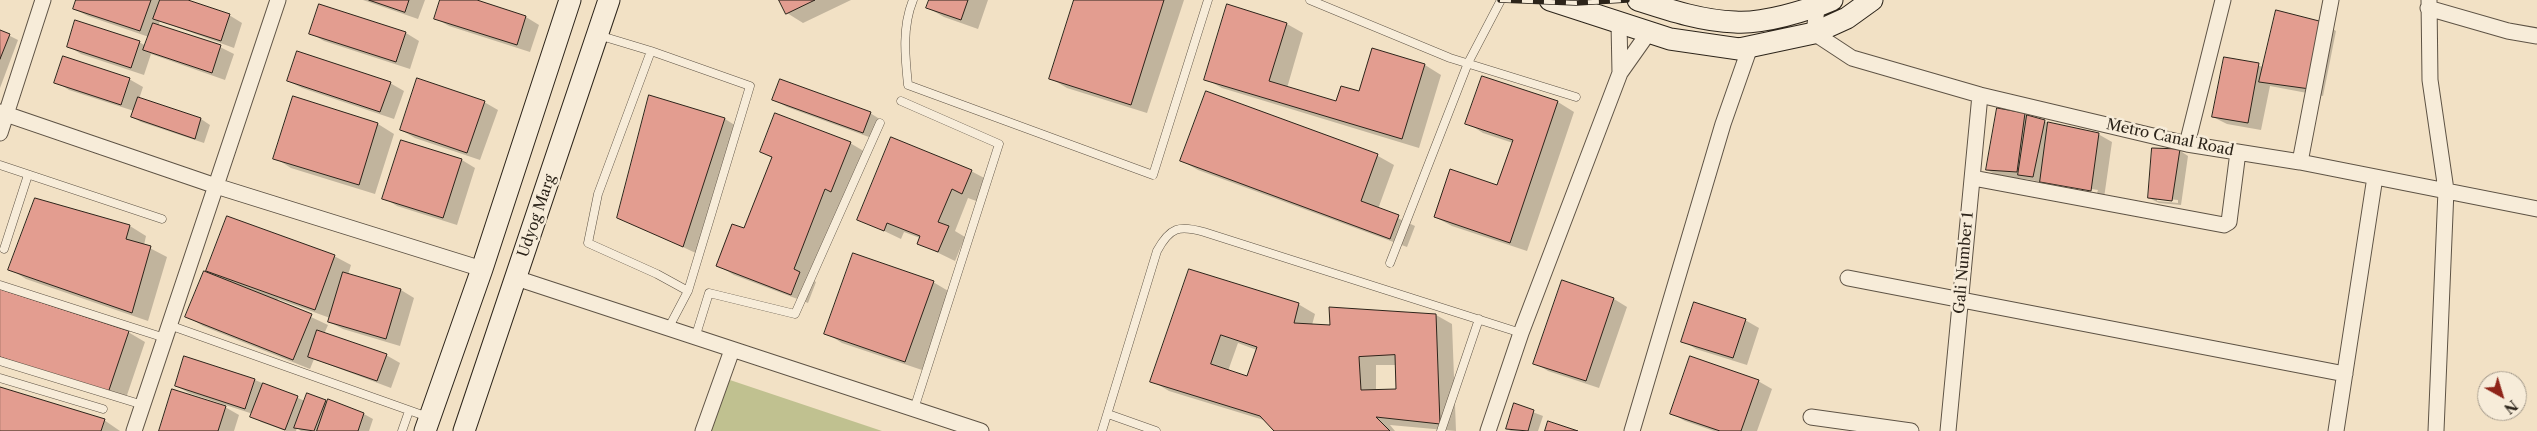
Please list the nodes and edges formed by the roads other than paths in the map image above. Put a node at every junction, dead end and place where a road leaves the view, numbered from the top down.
1 (43, 0) edge
2 (278, 0) edge
3 (570, 0) edge
4 (609, 0) edge
5 (913, 0) edge
6 (1208, 0) edge
7 (1310, 0) edge
8 (1501, 0) edge
9 (1550, 0) edge
10 (1638, 0) edge
11 (1872, 0) edge
12 (2223, 0) edge
13 (2330, 0) edge
14 (1822, 2) edge
15 (2428, 4) edge
16 (1619, 23) junction
17 (1649, 32) junction
18 (1814, 33) junction
19 (598, 35) junction
20 (2537, 36) edge
21 (1750, 47) junction
22 (651, 51) junction
23 (1468, 63) junction
24 (1620, 73) junction
25 (1980, 95) junction
26 (1576, 97) dead end
27 (900, 102) dead end
28 (3, 113) edge
29 (880, 123) dead end
30 (0, 133) edge
31 (2186, 144) junction
32 (2238, 152) junction
33 (2300, 162) junction
34 (0, 165) edge
35 (28, 175) junction
36 (2375, 177) junction
37 (1972, 178) junction
38 (216, 186) junction
39 (2446, 190) junction
40 (2537, 209) edge
41 (162, 219) dead end
42 (4, 249) dead end
43 (1390, 263) dead end
44 (482, 268) junction
45 (516, 278) junction
46 (1848, 278) dead end
47 (0, 285) edge
48 (688, 291) junction
49 (1961, 299) junction
50 (1479, 319) junction
51 (668, 329) junction
52 (167, 331) junction
53 (1521, 333) junction
54 (695, 338) junction
55 (732, 350) junction
56 (0, 360) edge
57 (2345, 374) junction
58 (0, 378) edge
59 (142, 405) junction
60 (914, 409) junction
61 (103, 410) dead end
62 (409, 411) junction
63 (1108, 414) junction
64 (1811, 417) dead end
65 (428, 424) edge
66 (134, 431) edge
67 (402, 431) edge
68 (464, 431) edge
69 (703, 431) edge
70 (982, 431) edge
71 (1102, 431) edge
72 (1156, 431) edge
73 (1441, 431) edge
74 (1488, 431) edge
75 (1632, 431) edge
76 (1911, 431) edge
77 (1948, 431) edge
78 (2336, 431) edge
79 (2436, 431) edge

1 - 28 street
2 - 38 street
3 - 44 street
4 - 19 street, Udyog Marg
5 - 6 lane
7 - 23 lane
8 - 23 lane
9 - 16 street
10 - 14 street
11 - 18 street
12 - 31 street
13 - 33 street
14 - 18 street
15 - 20 street
15 - 39 street
16 - 17 street
16 - 24 street
17 - 21 street
17 - 24 street
18 - 21 street
18 - 25 street, Metro Canal Road
19 - 22 lane
19 - 45 street, Udyog Marg
21 - 75 street
22 - 48 lane
22 - 48 lane
23 - 26 lane
23 - 43 lane
24 - 53 street
25 - 31 street, Metro Canal Road
25 - 37 street, Gali Number 1
27 - 60 lane
28 - 30 street
28 - 38 street
29 - 54 lane
31 - 32 street, Metro Canal Road
32 - 33 street, Metro Canal Road
32 - 37 street
33 - 36 street, Metro Canal Road
34 - 35 lane
35 - 41 lane
35 - 42 lane
36 - 39 street, Metro Canal Road
36 - 57 street
37 - 49 street, Gali Number 1
38 - 44 street
38 - 52 street
39 - 40 street, Metro Canal Road
39 - 79 street
44 - 65 street
45 - 51 street
45 - 68 street, Udyog Marg
46 - 49 street
47 - 52 lane
48 - 51 lane
49 - 57 street
49 - 77 street, Gali Number 1
50 - 53 lane
50 - 63 lane
50 - 73 lane
51 - 54 street
52 - 59 street
52 - 62 lane
53 - 74 street
54 - 55 street
55 - 60 street
55 - 69 street
56 - 59 lane
57 - 78 street
58 - 61 lane
59 - 66 street
60 - 70 street
62 - 65 lane
62 - 67 lane
63 - 71 lane
63 - 72 lane
64 - 76 street

